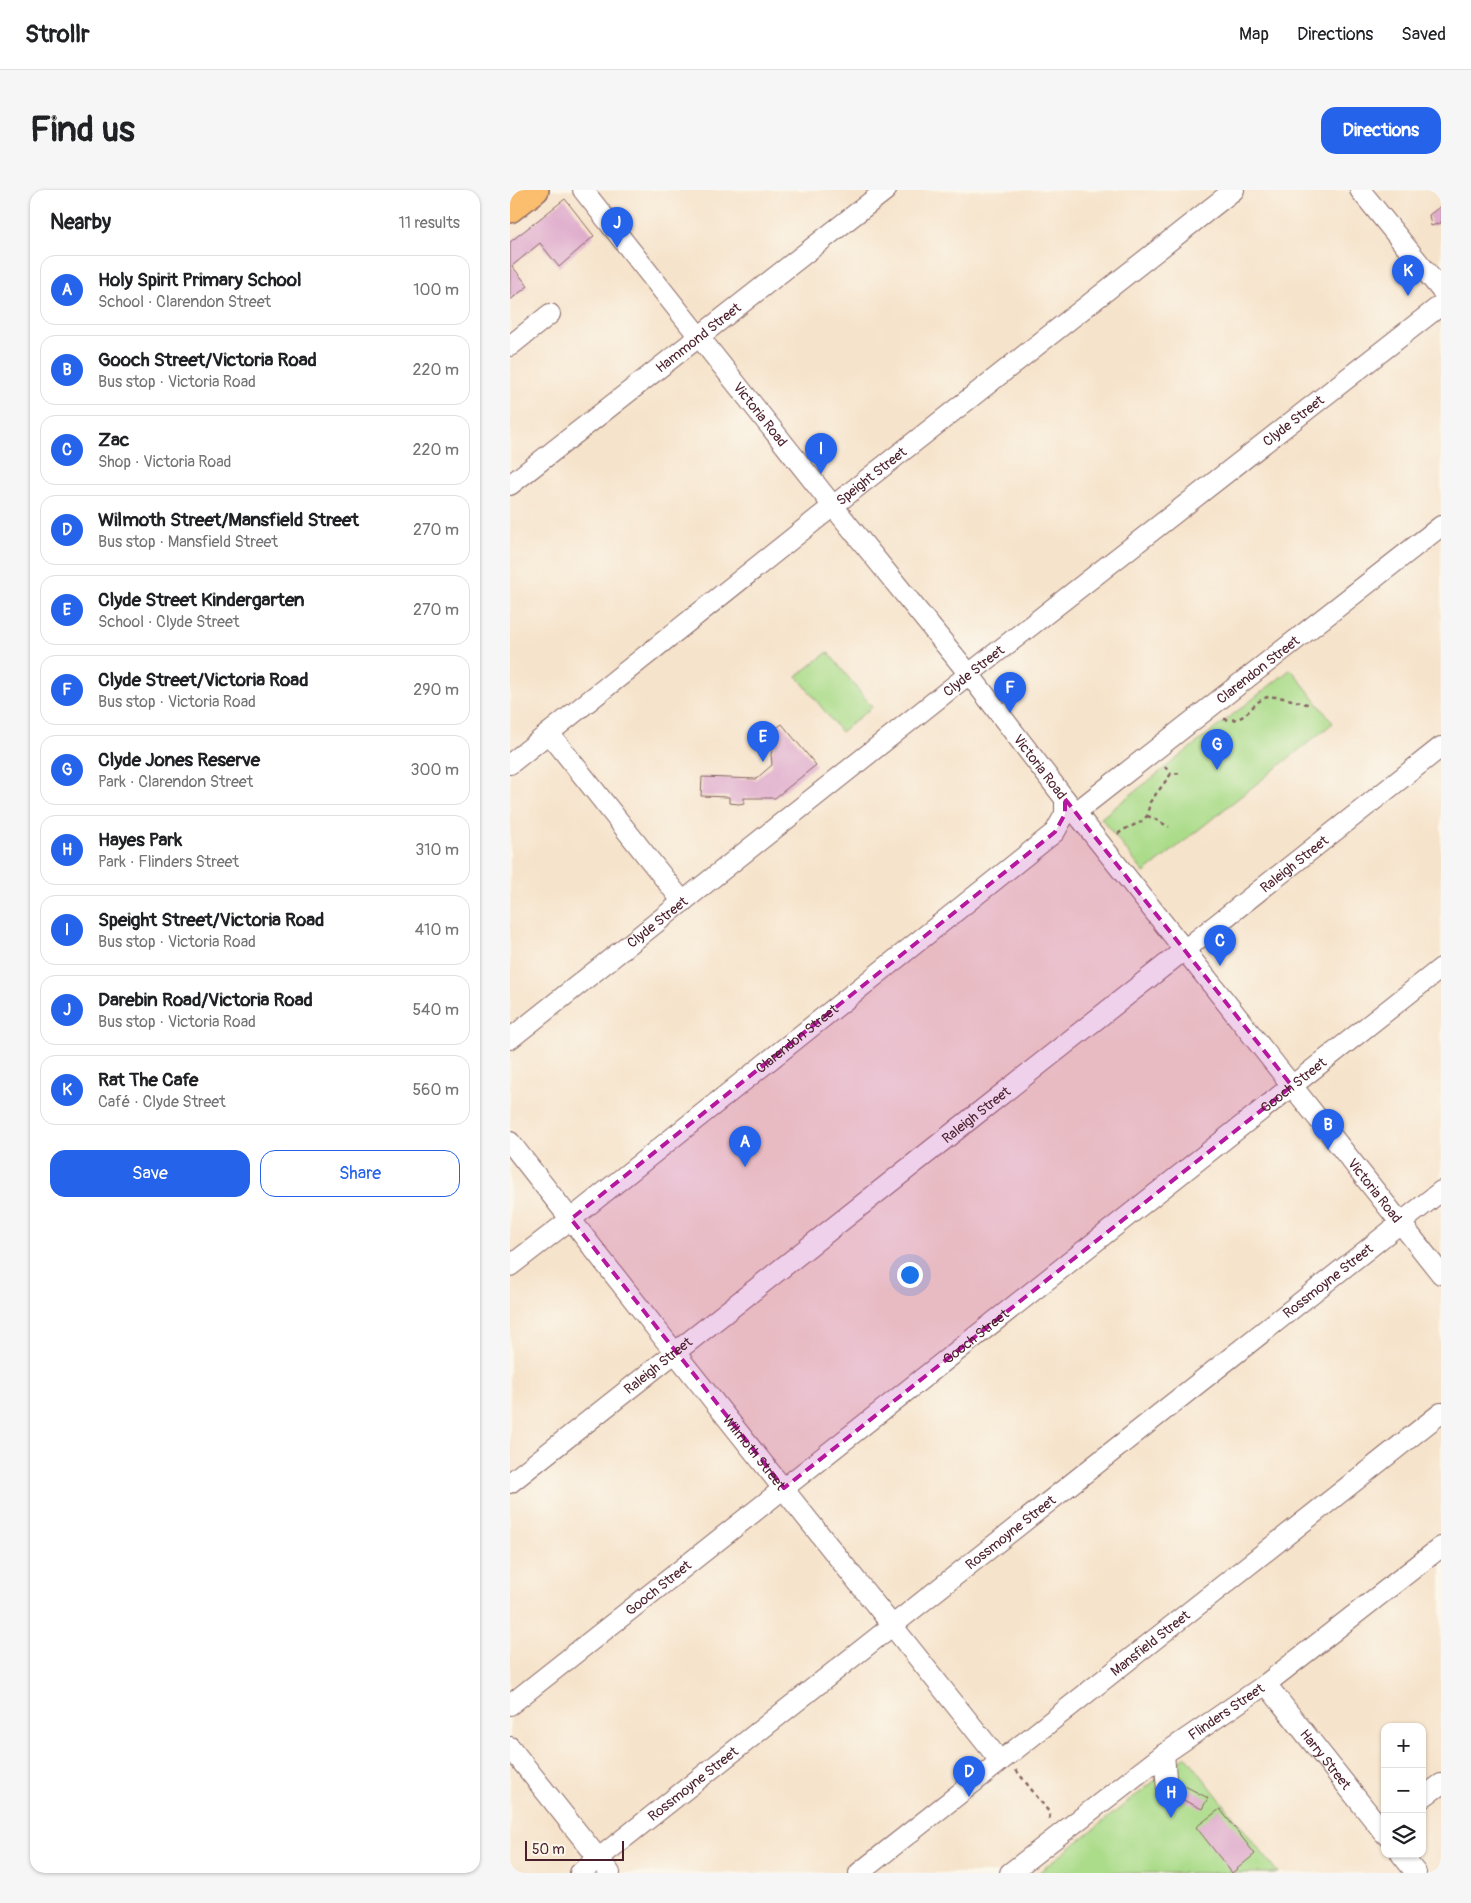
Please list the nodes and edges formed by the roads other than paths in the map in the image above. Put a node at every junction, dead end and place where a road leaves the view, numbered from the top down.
1 (536, 190) edge
2 (583, 190) edge
3 (886, 190) edge
4 (1234, 190) edge
5 (1360, 190) edge
6 (510, 210) edge
7 (1441, 290) edge
8 (1441, 305) edge
9 (550, 314) dead end
10 (698, 336) junction
11 (510, 346) edge
12 (510, 485) edge
13 (833, 506) junction
14 (1441, 526) edge
15 (969, 674) junction
16 (548, 733) junction
17 (1441, 747) edge
18 (510, 764) edge
19 (1070, 806) junction
20 (683, 902) junction
21 (1185, 951) junction
22 (1441, 968) edge
23 (510, 1039) edge
24 (1292, 1086) junction
25 (510, 1142) edge
26 (1441, 1191) edge
27 (571, 1219) junction
28 (1401, 1223) junction
29 (510, 1266) edge
30 (1441, 1274) edge
31 (674, 1352) junction
32 (1441, 1413) edge
33 (510, 1483) edge
34 (784, 1488) junction
35 (1441, 1547) edge
36 (893, 1625) junction
37 (1266, 1684) junction
38 (510, 1705) edge
39 (510, 1747) edge
40 (1164, 1754) junction
41 (1008, 1765) junction
42 (1441, 1784) edge
43 (1167, 1789) dead end
44 (1426, 1795) edge
45 (1381, 1827) edge
46 (1404, 1858) edge
47 (604, 1866) edge
48 (580, 1873) edge
49 (859, 1873) edge
50 (1010, 1873) edge
51 (1416, 1873) edge

1 - 6 main road
2 - 10 street, Victoria Road
3 - 10 street, Hammond Street
4 - 13 street, Speight Street
5 - 7 street
8 - 15 street, Clyde Street
9 - 11 street
10 - 12 street, Hammond Street
10 - 13 street, Victoria Road
13 - 15 street, Victoria Road
13 - 16 street, Speight Street
14 - 19 street, Clarendon Street
15 - 19 street, Victoria Road
15 - 20 street, Clyde Street
16 - 18 street, Speight Street
16 - 20 street
17 - 21 street, Raleigh Street
19 - 21 street, Victoria Road
19 - 27 street, Clarendon Street
20 - 23 street, Clyde Street
21 - 24 street, Victoria Road
21 - 31 street, Raleigh Street
22 - 24 street, Gooch Street
24 - 28 street, Victoria Road
24 - 34 street, Gooch Street
25 - 27 street, Wilmoth Street
26 - 28 street, Rossmoyne Street
27 - 29 street, Clarendon Street
27 - 31 street, Wilmoth Street
28 - 30 street, Victoria Road
28 - 36 street, Rossmoyne Street
31 - 33 street, Raleigh Street
31 - 34 street, Wilmoth Street
32 - 41 street, Mansfield Street
34 - 36 street, Wilmoth Street
34 - 38 street, Gooch Street
35 - 37 street, Flinders Street
36 - 41 street, Wilmoth Street
36 - 47 street, Rossmoyne Street
37 - 40 street, Flinders Street
37 - 45 street, Harry Street
39 - 47 street
40 - 43 street
40 - 50 street, Flinders Street
41 - 49 street, Mansfield Street
42 - 44 street
46 - 51 street
47 - 48 street, Rossmoyne Street

